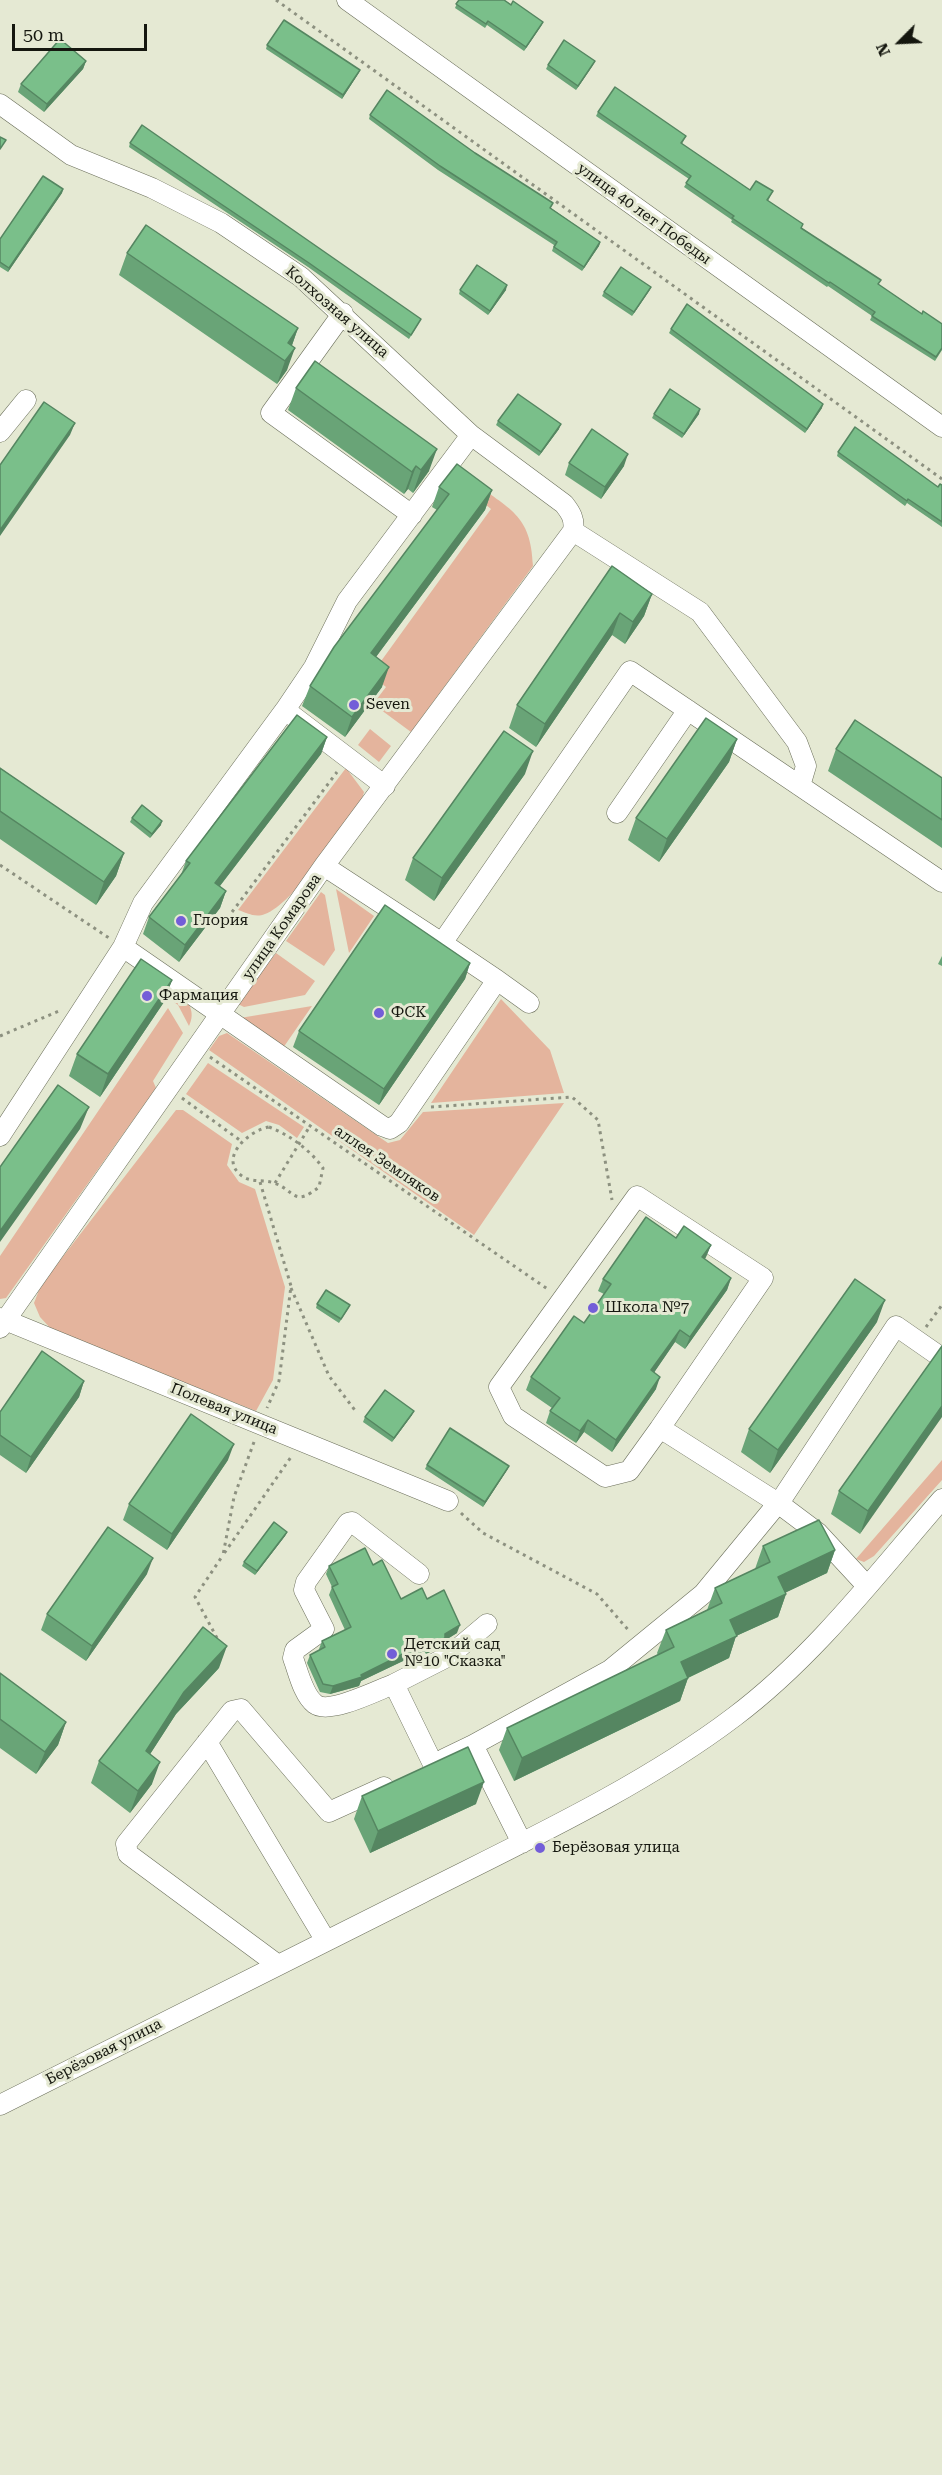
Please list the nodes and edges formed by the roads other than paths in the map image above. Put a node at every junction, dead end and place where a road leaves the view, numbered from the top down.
1 (347, 0) edge
2 (0, 104) edge
3 (343, 314) junction
4 (26, 400) dead end
5 (942, 427) edge
6 (0, 432) edge
7 (471, 435) junction
8 (412, 515) junction
9 (573, 531) junction
10 (285, 710) junction
11 (688, 710) junction
12 (385, 786) junction
13 (800, 786) junction
14 (617, 813) dead end
15 (324, 866) junction
16 (942, 882) edge
17 (442, 944) junction
18 (123, 947) junction
19 (497, 980) junction
20 (529, 1004) dead end
21 (220, 1017) junction
22 (0, 1136) edge
23 (2, 1323) edge
24 (942, 1358) edge
25 (660, 1428) junction
26 (942, 1498) edge
27 (448, 1501) road end
28 (778, 1503) junction
29 (419, 1574) dead end
30 (867, 1586) junction
31 (487, 1624) dead end
32 (394, 1684) junction
33 (207, 1742) junction
34 (473, 1745) junction
35 (434, 1764) junction
36 (522, 1843) junction
37 (326, 1941) junction
38 (278, 1965) junction
39 (0, 2105) edge

1 - 5 street, улица 40 лет Победы
2 - 3 street, Колхозная улица
3 - 7 street, Колхозная улица
3 - 8 street
4 - 6 street
7 - 8 street
7 - 9 street, Колхозная улица
8 - 10 street
9 - 12 street, улица Комарова
9 - 13 street
10 - 12 street
10 - 18 street
11 - 13 street
11 - 14 street
11 - 17 street
12 - 15 street, улица Комарова
13 - 16 street
15 - 17 street
15 - 21 street, улица Комарова
17 - 19 street
18 - 21 street
18 - 22 street
19 - 20 street
19 - 21 street
21 - 23 street, улица Комарова
23 - 27 street, Полевая улица
24 - 28 street
25 - 25 street
25 - 28 street
26 - 30 street, Берёзовая улица
28 - 30 street
28 - 34 street
29 - 32 street
30 - 36 street, Берёзовая улица
31 - 32 street
32 - 35 street
33 - 35 street
33 - 37 street
33 - 38 street
34 - 35 street
34 - 36 street
36 - 37 street, Берёзовая улица
37 - 38 street, Берёзовая улица
38 - 39 street, Берёзовая улица

